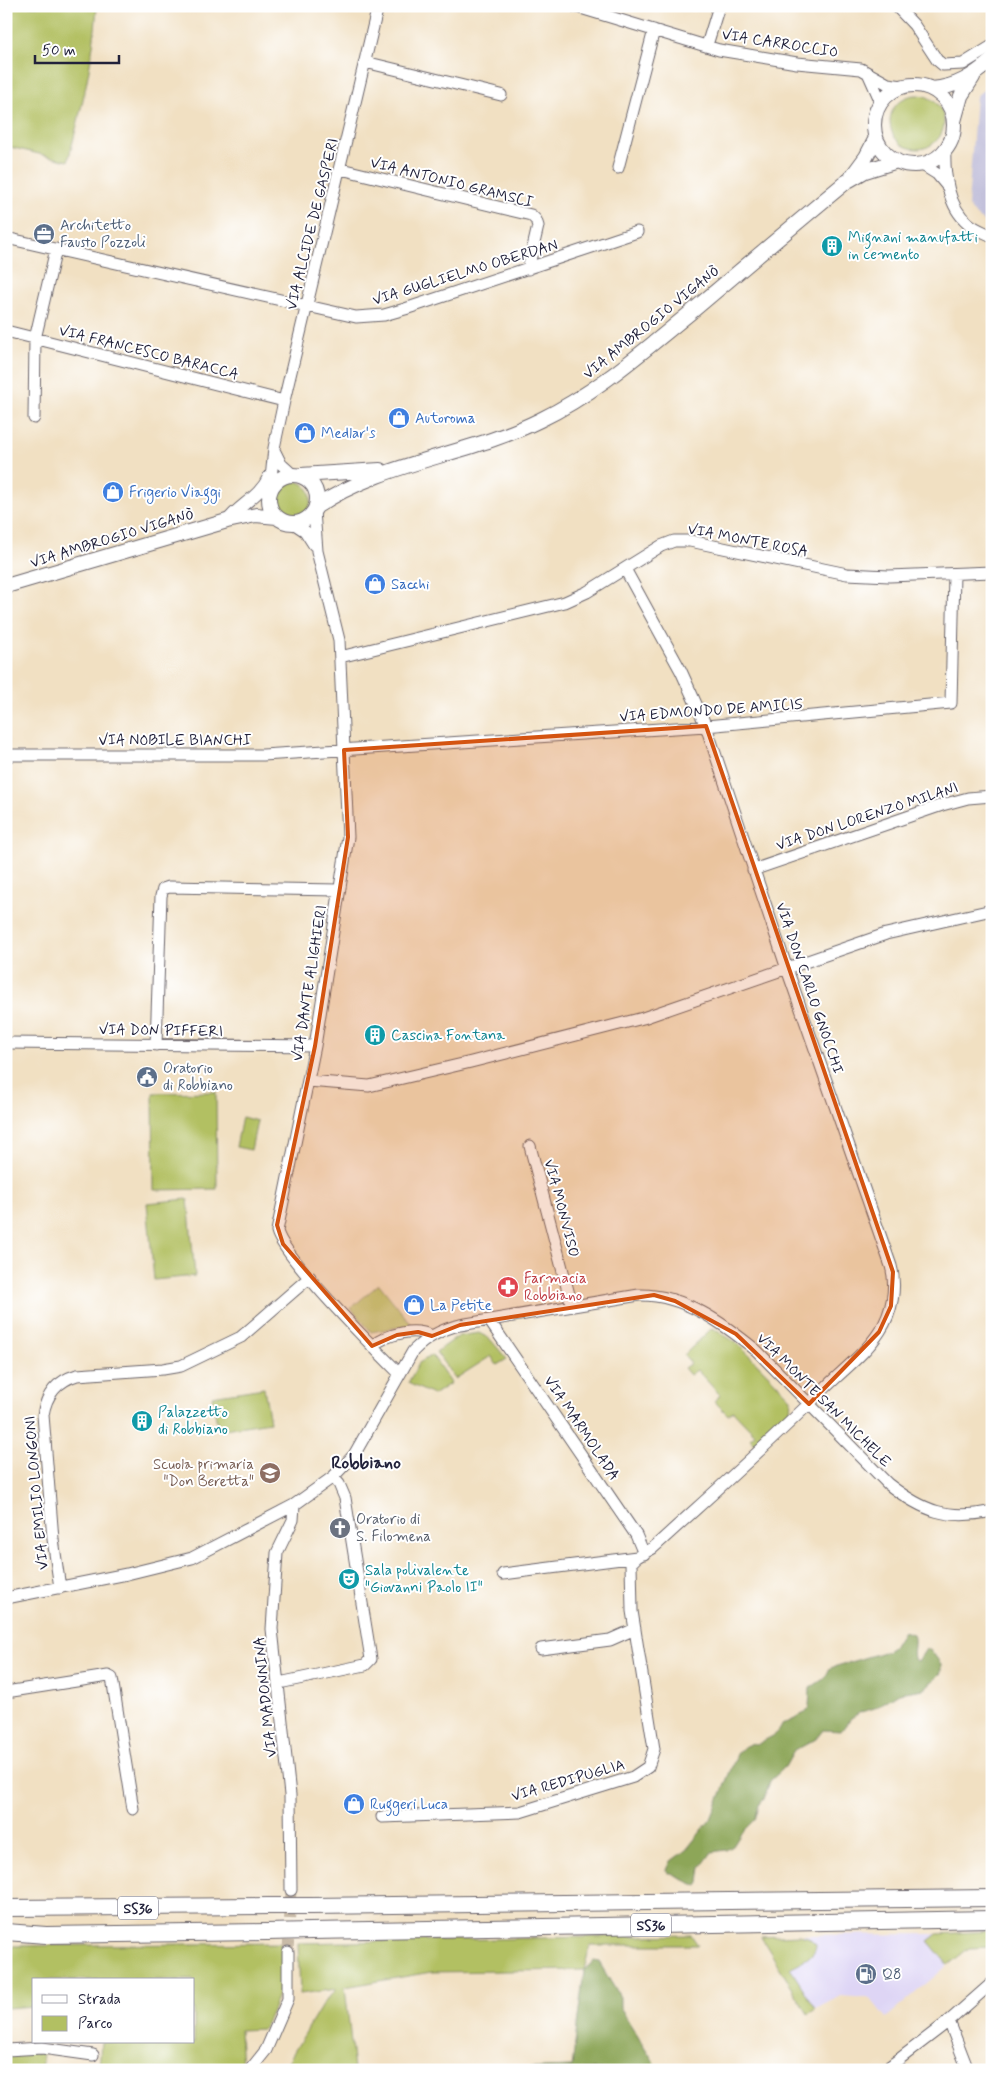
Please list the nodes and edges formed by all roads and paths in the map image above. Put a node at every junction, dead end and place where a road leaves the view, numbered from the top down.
1 (378, 6) edge
2 (574, 6) edge
3 (720, 6) edge
4 (896, 6) edge
5 (654, 30) junction
6 (707, 46) junction
7 (992, 46) edge
8 (992, 60) edge
9 (365, 62) junction
10 (867, 72) junction
11 (975, 74) junction
12 (903, 86) junction
13 (932, 89) junction
14 (501, 95) dead end
15 (881, 102) junction
16 (954, 121) junction
17 (876, 138) junction
18 (945, 150) junction
19 (897, 160) junction
20 (921, 164) junction
21 (618, 168) dead end
22 (341, 169) junction
23 (846, 182) junction
24 (949, 190) junction
25 (637, 232) dead end
26 (992, 236) edge
27 (6, 238) edge
28 (56, 249) junction
29 (528, 269) junction
30 (307, 306) junction
31 (6, 331) edge
32 (35, 340) junction
33 (284, 401) junction
34 (34, 418) dead end
35 (274, 448) junction
36 (398, 468) junction
37 (272, 470) junction
38 (296, 475) junction
39 (269, 494) junction
40 (315, 509) junction
41 (277, 517) junction
42 (227, 521) junction
43 (293, 523) junction
44 (317, 551) junction
45 (625, 569) junction
46 (992, 572) edge
47 (954, 574) junction
48 (6, 586) edge
49 (340, 657) junction
50 (706, 726) junction
51 (344, 750) junction
52 (6, 755) edge
53 (992, 796) edge
54 (753, 870) junction
55 (339, 890) junction
56 (992, 910) edge
57 (787, 969) junction
58 (6, 1043) edge
59 (156, 1044) junction
60 (315, 1046) junction
61 (308, 1081) junction
62 (530, 1146) dead end
63 (310, 1277) junction
64 (572, 1306) junction
65 (490, 1320) junction
66 (432, 1336) junction
67 (372, 1346) junction
68 (399, 1373) junction
69 (809, 1404) junction
70 (333, 1477) junction
71 (294, 1505) junction
72 (992, 1511) edge
73 (640, 1556) junction
74 (503, 1574) dead end
75 (60, 1588) junction
76 (6, 1598) edge
77 (635, 1629) junction
78 (541, 1649) dead end
79 (279, 1683) junction
80 (6, 1692) edge
81 (133, 1809) dead end
82 (382, 1817) dead end
83 (291, 1890) tunnel mouth
84 (992, 1898) edge
85 (6, 1908) edge
86 (992, 1920) edge
87 (6, 1932) edge
88 (288, 1952) tunnel mouth
89 (992, 1983) edge
90 (949, 2020) junction
91 (6, 2050) edge
92 (94, 2055) dead end
93 (250, 2070) edge
94 (885, 2070) edge
95 (968, 2070) edge

1 - 9 street, VIA ALCIDE DE GASPERI
2 - 5 street, VIA CARROCCIO
3 - 6 street
4 - 7 street
5 - 6 street, VIA CARROCCIO
5 - 21 street
6 - 10 street, VIA CARROCCIO
8 - 11 main road
9 - 14 street
9 - 22 street, VIA ALCIDE DE GASPERI
10 - 12 street, VIA CARROCCIO
10 - 15 street
11 - 13 main road
11 - 16 main road
12 - 13 main road
12 - 15 main road
13 - 16 main road
15 - 17 main road, VIA AMBROGIO VIGANÒ
16 - 18 main road
17 - 19 main road
17 - 23 main road, VIA AMBROGIO VIGANÒ
18 - 20 main road
18 - 24 street
19 - 20 main road, VIA AMBROGIO VIGANÒ
19 - 23 main road, VIA AMBROGIO VIGANÒ
20 - 24 street
22 - 29 street, VIA ANTONIO GRAMSCI
22 - 30 street, VIA ALCIDE DE GASPERI
23 - 36 main road, VIA AMBROGIO VIGANÒ
24 - 26 street
25 - 29 street, VIA GUGLIELMO OBERDAN
27 - 28 street, VIA GUGLIELMO OBERDAN
28 - 30 street, VIA GUGLIELMO OBERDAN
28 - 32 street
29 - 30 street, VIA GUGLIELMO OBERDAN
30 - 33 street, VIA ALCIDE DE GASPERI
31 - 32 street, VIA FRANCESCO BARACCA
32 - 33 street, VIA FRANCESCO BARACCA
32 - 34 street
33 - 35 street, VIA ALCIDE DE GASPERI
35 - 37 street, VIA ALCIDE DE GASPERI
35 - 38 street
36 - 38 main road, VIA AMBROGIO VIGANÒ
36 - 40 main road, VIA AMBROGIO VIGANÒ
37 - 39 street, VIA ALCIDE DE GASPERI
37 - 42 street
38 - 39 main road
38 - 40 main road
39 - 41 main road
39 - 42 main road, VIA AMBROGIO VIGANÒ
40 - 43 main road
40 - 44 street, VIA DANTE ALIGHIERI
41 - 42 main road, VIA AMBROGIO VIGANÒ
41 - 43 main road
42 - 48 main road, VIA AMBROGIO VIGANÒ
43 - 44 street, VIA DANTE ALIGHIERI
44 - 49 street, VIA DANTE ALIGHIERI
45 - 47 street, VIA MONTE ROSA
45 - 49 street, VIA MONTE ROSA
45 - 50 street, VIA DON CARLO GNOCCHI
46 - 47 street, VIA MONTE ROSA
47 - 50 street, VIA EDMONDO DE AMICIS
49 - 51 street, VIA DANTE ALIGHIERI
50 - 51 street, VIA EDMONDO DE AMICIS
50 - 54 street, VIA DON CARLO GNOCCHI
51 - 52 street, VIA NOBILE BIANCHI
51 - 55 street, VIA DANTE ALIGHIERI
53 - 54 street, VIA DON LORENZO MILANI
54 - 57 street, VIA DON CARLO GNOCCHI
55 - 59 street
55 - 60 street, VIA DANTE ALIGHIERI
56 - 57 street
57 - 61 street
57 - 69 street, VIA DON CARLO GNOCCHI
58 - 59 street, VIA DON PIFFERI
59 - 60 street, VIA DON PIFFERI
60 - 61 street, VIA DANTE ALIGHIERI
61 - 63 street, VIA DANTE ALIGHIERI
62 - 64 street, VIA MONVISO
63 - 67 street, VIA DANTE ALIGHIERI
63 - 75 street, VIA EMILIO LONGONI
64 - 65 street, VIA MONTE SAN MICHELE
64 - 69 street, VIA MONTE SAN MICHELE
65 - 66 street, VIA MONTE SAN MICHELE
65 - 73 street, VIA MARMOLADA
66 - 67 street, VIA MONTE SAN MICHELE
66 - 68 street, VIA MONTE SAN MICHELE
67 - 68 street, VIA DANTE ALIGHIERI
68 - 70 street, VIA MONTE SAN MICHELE
69 - 72 street, VIA MONTE SAN MICHELE
69 - 73 street
70 - 71 street, VIA MONTE SAN MICHELE
70 - 79 street
71 - 75 street, VIA MONTE SAN MICHELE
71 - 79 street, VIA MADONNINA
73 - 74 street
73 - 77 street, VIA REDIPUGLIA
75 - 76 street, VIA MONTE SAN MICHELE
77 - 78 street
77 - 82 street, VIA REDIPUGLIA
79 - 83 street, VIA MADONNINA
80 - 81 street
84 - 85 highway, SS36, bridge
86 - 87 highway, SS36, bridge
88 - 93 street
89 - 90 street
90 - 94 street
90 - 95 street
91 - 92 street

